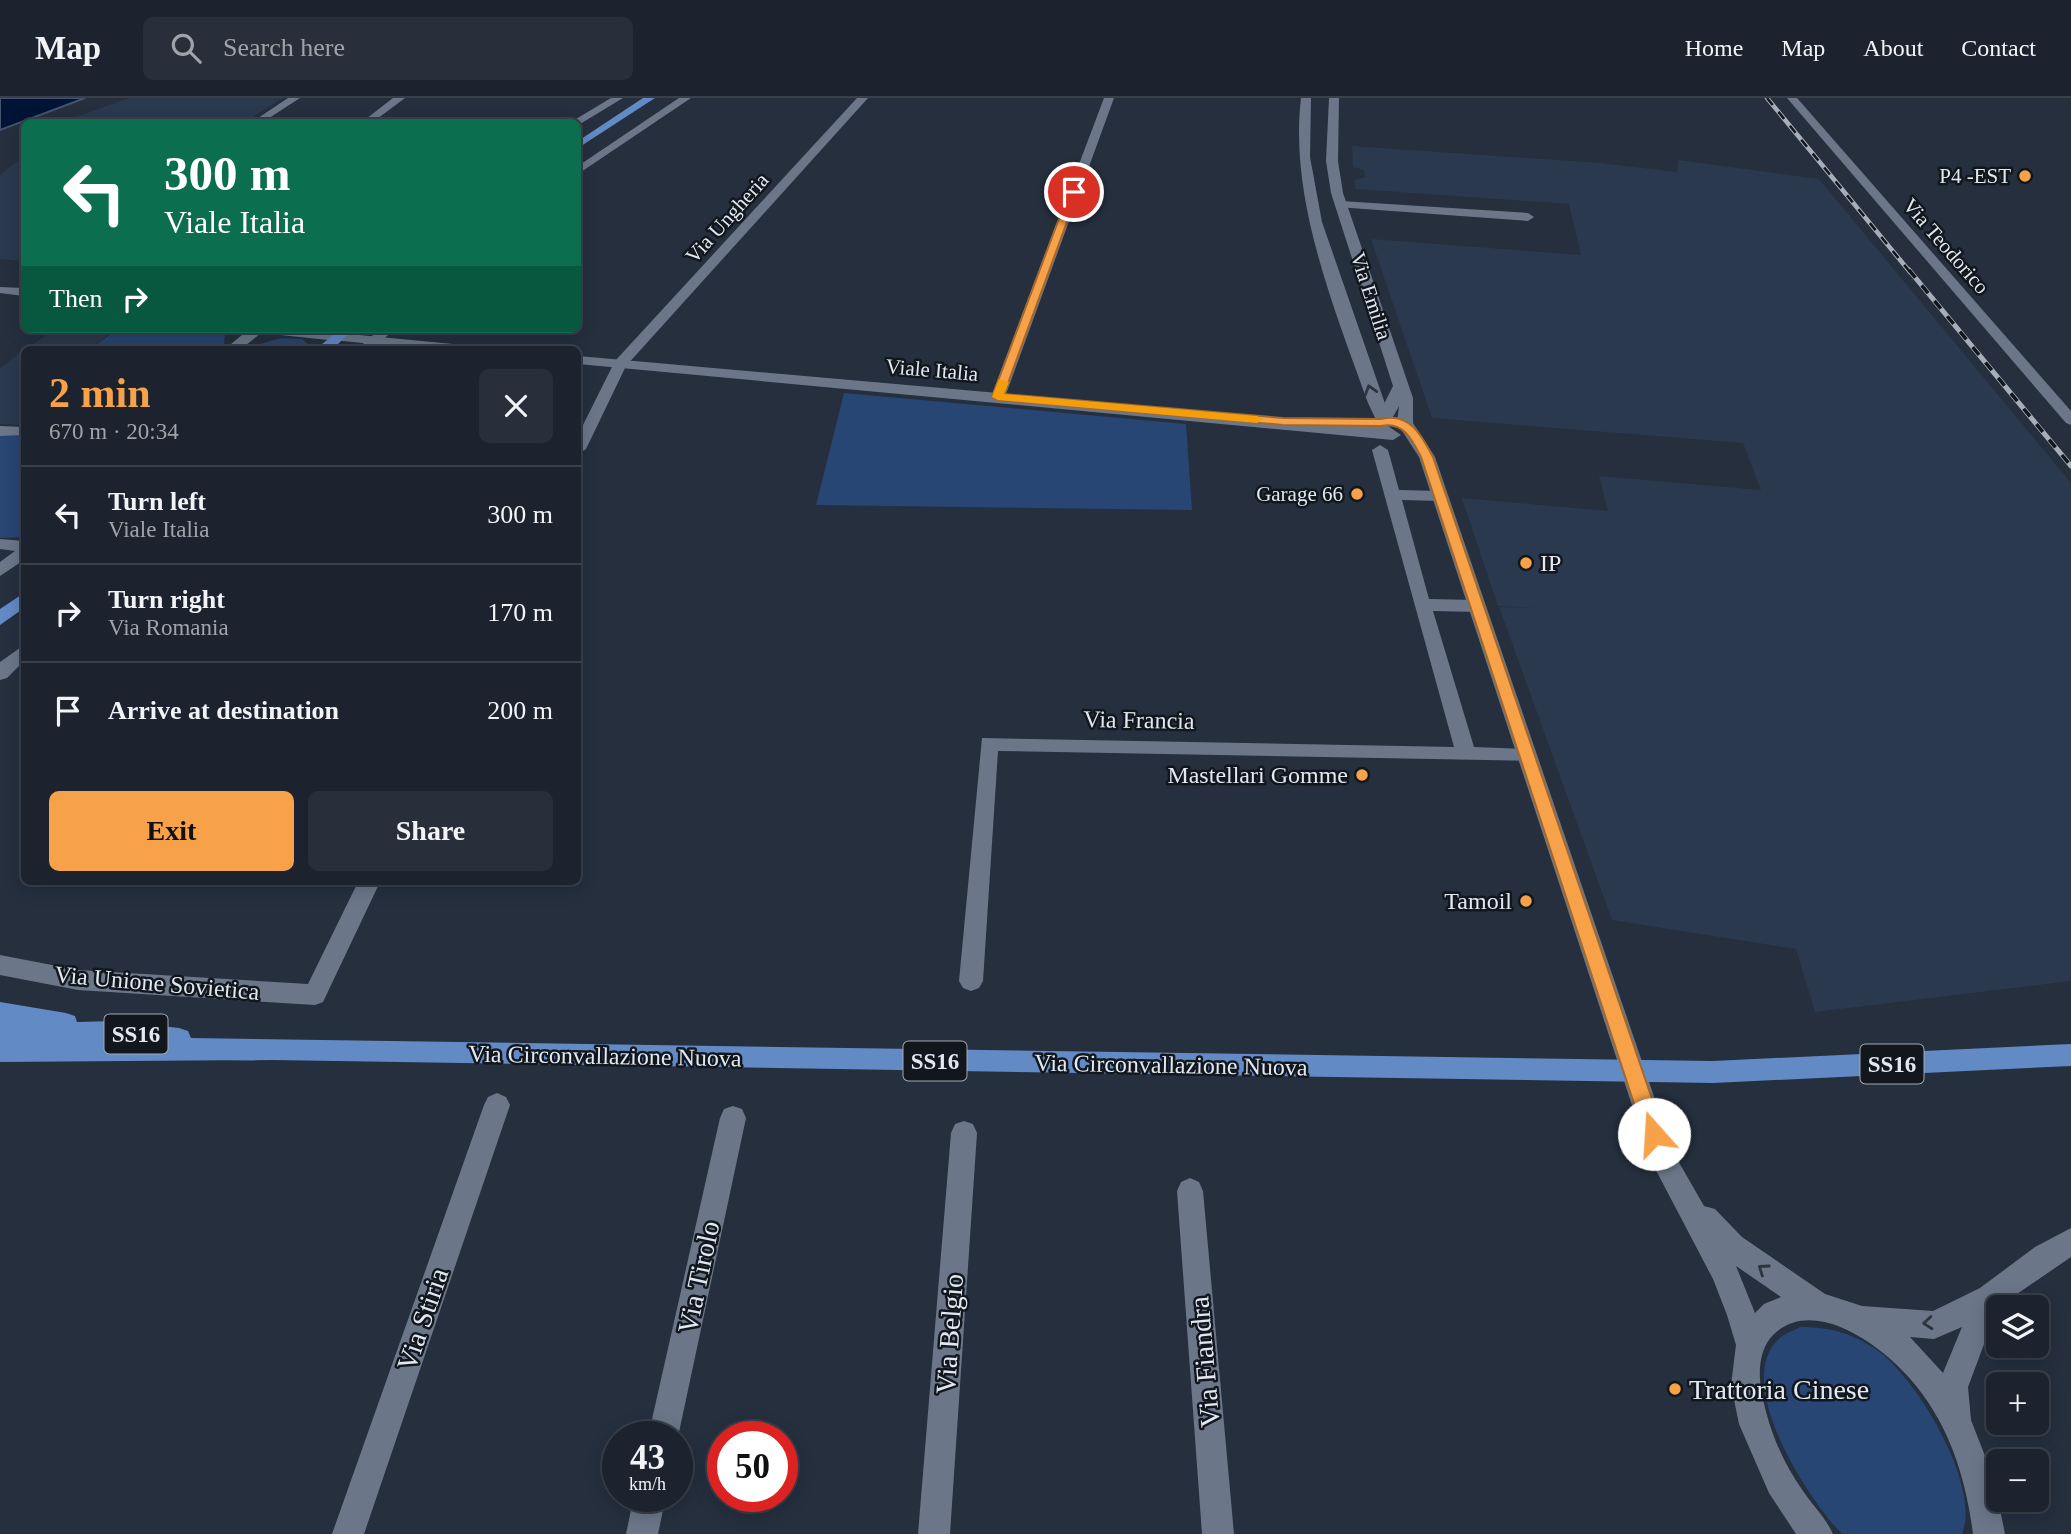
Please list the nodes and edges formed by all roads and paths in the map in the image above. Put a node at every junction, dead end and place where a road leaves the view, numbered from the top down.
1 (295, 98) edge
2 (400, 98) edge
3 (618, 98) edge
4 (650, 98) edge
5 (686, 98) edge
6 (863, 98) edge
7 (1109, 98) edge
8 (1306, 98) edge
9 (1334, 98) edge
10 (1792, 98) edge
11 (262, 119) edge
12 (371, 119) edge
13 (581, 119) edge
14 (581, 143) edge
15 (581, 169) edge
16 (1307, 181) junction
17 (1335, 182) junction
18 (1341, 205) junction
19 (1456, 212) junction
20 (1528, 217) dead end
21 (1458, 227) dead end
22 (4, 290) dead end
23 (21, 292) edge
24 (253, 333) edge
25 (343, 333) edge
26 (383, 333) edge
27 (369, 345) edge
28 (236, 346) edge
29 (328, 346) edge
30 (390, 346) edge
31 (1360, 357) junction
32 (1391, 357) junction
33 (581, 360) edge
34 (620, 363) junction
35 (998, 397) junction
36 (2071, 419) edge
37 (1392, 427) junction
38 (0, 431) edge
39 (21, 431) edge
40 (581, 443) edge
41 (1380, 450) dead end
42 (1392, 495) junction
43 (1440, 496) junction
44 (0, 544) edge
45 (21, 545) edge
46 (21, 554) edge
47 (0, 570) edge
48 (14, 600) edge
49 (1422, 604) junction
50 (1477, 606) junction
51 (0, 621) edge
52 (21, 654) edge
53 (0, 673) edge
54 (1465, 754) junction
55 (1526, 756) junction
56 (368, 885) edge
57 (0, 965) edge
58 (971, 981) dead end
59 (0, 1013) edge
60 (117, 1032) junction
61 (0, 1035) edge
62 (272, 1049) junction
63 (0, 1051) edge
64 (2071, 1055) edge
65 (497, 1105) dead end
66 (733, 1118) dead end
67 (964, 1133) dead end
68 (1190, 1191) dead end
69 (1682, 1195) junction
70 (2071, 1242) edge
71 (1994, 1295) edge
72 (1986, 1300) edge
73 (1819, 1307) junction
74 (1986, 1307) edge
75 (1853, 1317) junction
76 (1748, 1340) junction
77 (667, 1421) edge
78 (1959, 1429) junction
79 (647, 1512) edge
80 (1810, 1532) edge
81 (348, 1534) edge
82 (642, 1534) edge
83 (934, 1534) edge
84 (1218, 1534) edge
85 (1989, 1534) edge

1 - 11 street
2 - 12 street
3 - 13 street
4 - 14 main road
5 - 15 street
6 - 34 street, Via Ungheria
7 - 35 street
8 - 16 street
9 - 17 street, Via Emilia
10 - 36 street, Via Teodorico
16 - 17 street
16 - 31 street
17 - 18 street, Via Emilia
18 - 19 street
18 - 32 street, Via Emilia
19 - 20 street
19 - 21 street
22 - 23 street
24 - 28 street
25 - 27 street
25 - 29 main road
26 - 27 street
27 - 30 street
31 - 32 street
37 -> 31 street
32 - 37 street, Via Emilia
33 - 34 street, Viale Italia
34 - 35 street, Viale Italia
34 - 40 street, Via Ungheria
35 - 37 street, Viale Italia
37 - 43 street
38 - 39 street
41 - 42 street
42 - 43 street
42 - 49 street
43 - 50 street
44 - 45 street
46 - 47 street
48 - 51 main road
49 - 50 street
49 - 54 street
50 - 55 street
52 - 53 street
54 - 55 street, Via Francia
54 - 58 street, Via Francia
55 - 69 street
56 - 57 street, Via Unione Sovietica
59 - 60 main road
60 - 61 main road, Via Circonvallazione Nuova / SS16
60 - 62 main road, Via Circonvallazione Nuova / SS16
62 - 63 main road, Via Circonvallazione Nuova / SS16
62 - 64 main road, Via Circonvallazione Nuova / SS16
65 - 81 street, Via Stiria
66 - 77 street, Via Tirolo
67 - 83 street, Via Belgio
68 - 84 street, Via Fiandra
73 -> 69 street
69 - 76 street
70 - 71 street
72 -> 75 street
73 - 75 street
73 - 76 street
74 - 78 street
75 - 78 street
76 - 80 street
78 - 85 street
79 - 82 street

